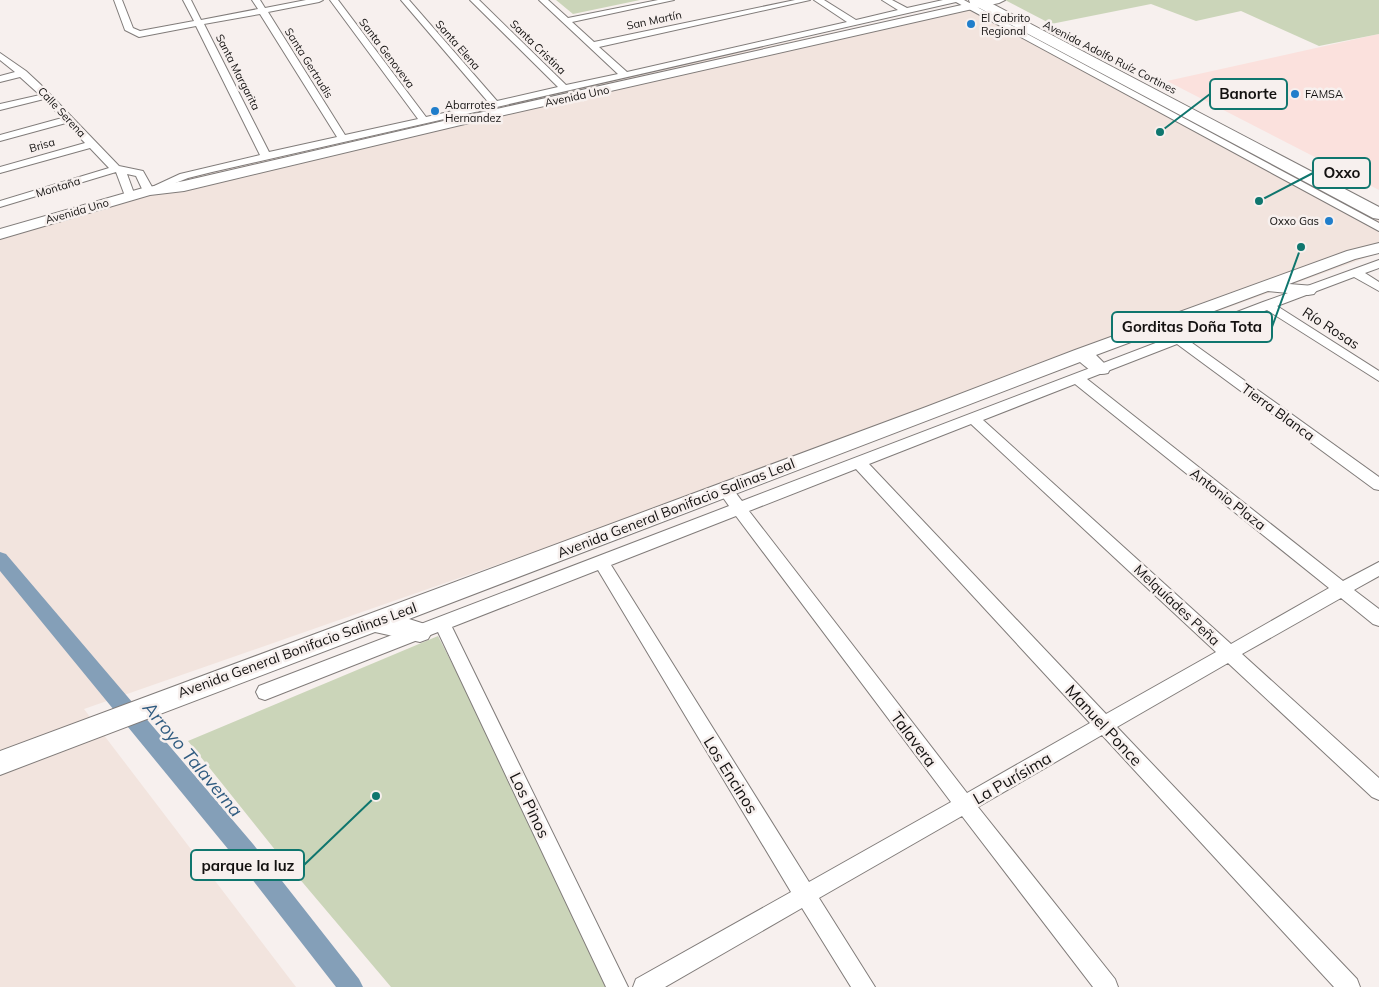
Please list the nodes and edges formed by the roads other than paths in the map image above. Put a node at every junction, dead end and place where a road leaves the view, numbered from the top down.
1 (118, 0) edge
2 (187, 0) edge
3 (256, 0) edge
4 (319, 0) edge
5 (334, 0) edge
6 (405, 0) edge
7 (474, 0) edge
8 (543, 0) edge
9 (670, 0) edge
10 (806, 0) edge
11 (818, 0) edge
12 (886, 0) edge
13 (969, 3) edge
14 (999, 4) edge
15 (263, 11) junction
16 (906, 11) junction
17 (567, 21) junction
18 (882, 22) junction
19 (856, 23) junction
20 (199, 24) junction
21 (594, 45) junction
22 (0, 56) edge
23 (676, 68) junction
24 (24, 73) junction
25 (625, 74) junction
26 (0, 79) edge
27 (565, 89) junction
28 (46, 96) junction
29 (495, 104) junction
30 (0, 107) edge
31 (68, 119) junction
32 (421, 125) junction
33 (0, 138) edge
34 (342, 138) junction
35 (92, 144) junction
36 (266, 156) junction
37 (0, 170) edge
38 (119, 170) junction
39 (1315, 187) junction
40 (151, 190) junction
41 (130, 196) junction
42 (1379, 198) edge
43 (0, 204) edge
44 (1379, 214) edge
45 (1379, 228) edge
46 (0, 234) edge
47 (1379, 239) edge
48 (1379, 248) edge
49 (1353, 263) junction
50 (1379, 264) edge
51 (1379, 286) edge
52 (1308, 290) joint
53 (1265, 296) junction
54 (1178, 339) junction
55 (1082, 354) junction
56 (1101, 369) junction
57 (1379, 377) edge
58 (1077, 378) junction
59 (974, 418) junction
60 (859, 463) junction
61 (1379, 485) edge
62 (724, 489) junction
63 (739, 509) junction
64 (601, 562) junction
65 (1379, 568) edge
66 (1341, 589) junction
67 (1379, 619) edge
68 (374, 622) junction
69 (442, 623) junction
70 (420, 632) junction
71 (1229, 653) junction
72 (265, 692) dead end
73 (1103, 724) junction
74 (0, 763) edge
75 (1379, 791) edge
76 (965, 805) junction
77 (805, 895) junction
78 (617, 987) edge
79 (644, 987) edge
80 (864, 987) edge
81 (1107, 987) edge
82 (1349, 987) edge

1 - 20 street
2 - 20 street, Santa Margarita
3 - 15 street, Santa Gertrudis
4 - 15 street
5 - 32 street, Santa Genoveva
6 - 29 street, Santa Elena
7 - 27 street, Santa Cristina
8 - 17 street
9 - 17 street
10 - 21 street, San Martín
11 - 19 street
12 - 16 street
13 - 14 main road, Avenida Adolfo Ruíz Cortines
13 - 16 street, Avenida Uno
13 - 18 street, Avenida Uno
13 - 39 street
14 - 39 main road, Avenida Adolfo Ruíz Cortines
14 - 42 main road, Avenida Adolfo Ruíz Cortines
15 - 20 street
15 - 34 street, Santa Gertrudis
16 - 18 street, Avenida Uno
17 - 21 street
18 - 19 street, Avenida Uno
18 - 23 street, Avenida Uno
19 - 23 street, Avenida Uno
20 - 36 street, Santa Margarita
21 - 25 street
22 - 24 street, Calle Serena
23 - 25 street, Avenida Uno
23 - 32 street, Avenida Uno
24 - 26 street
24 - 28 street, Calle Serena
25 - 27 street, Avenida Uno
27 - 29 street, Avenida Uno
28 - 30 street
28 - 31 street, Calle Serena
29 - 32 street, Avenida Uno
31 - 33 street
31 - 35 street, Calle Serena
32 - 34 street, Avenida Uno
32 - 40 street, Avenida Uno
34 - 36 street, Avenida Uno
35 - 37 street, Brisa
35 - 38 street, Calle Serena
36 - 40 street, Avenida Uno
38 - 40 street, Calle Serena
38 - 41 street, Calle Serena
38 - 43 street, Montaña
39 - 44 main road, Avenida Adolfo Ruíz Cortines
39 - 45 street
40 - 41 street, Avenida Uno
41 - 46 street, Avenida Uno
47 - 49 street, Avenida General Bonifacio Salinas Leal
48 - 49 street, Avenida General Bonifacio Salinas Leal
49 - 50 street
49 - 51 street
49 - 52 street
49 - 53 street, Avenida General Bonifacio Salinas Leal
52 - 53 street
53 - 54 street
53 - 55 street, Avenida General Bonifacio Salinas Leal
53 - 57 street, Río Rosas
54 - 56 street
54 - 61 street, Tierra Blanca
55 - 56 street
55 - 62 street, Avenida General Bonifacio Salinas Leal
56 - 58 street
58 - 59 street
58 - 66 street, Antonio Plaza
59 - 60 street
59 - 71 street, Melquíades Peña
60 - 63 street
60 - 73 street, Manuel Ponce
62 - 63 street, Talavera
62 - 68 street, Avenida General Bonifacio Salinas Leal
63 - 64 street
63 - 76 street, Talavera
64 - 69 street
64 - 77 street, Los Encinos
65 - 66 street, La Purísima
66 - 67 street, Antonio Plaza
66 - 71 street, La Purísima
68 - 70 street
68 - 74 street, Avenida General Bonifacio Salinas Leal
69 - 70 street
69 - 78 street, Los Pinos
70 - 72 street
71 - 73 street, La Purísima
71 - 75 street, Melquíades Peña
73 - 76 street, La Purísima
73 - 82 street, Manuel Ponce
76 - 77 street, La Purísima
76 - 81 street, Talavera
77 - 79 street, La Purísima
77 - 80 street, Los Encinos

